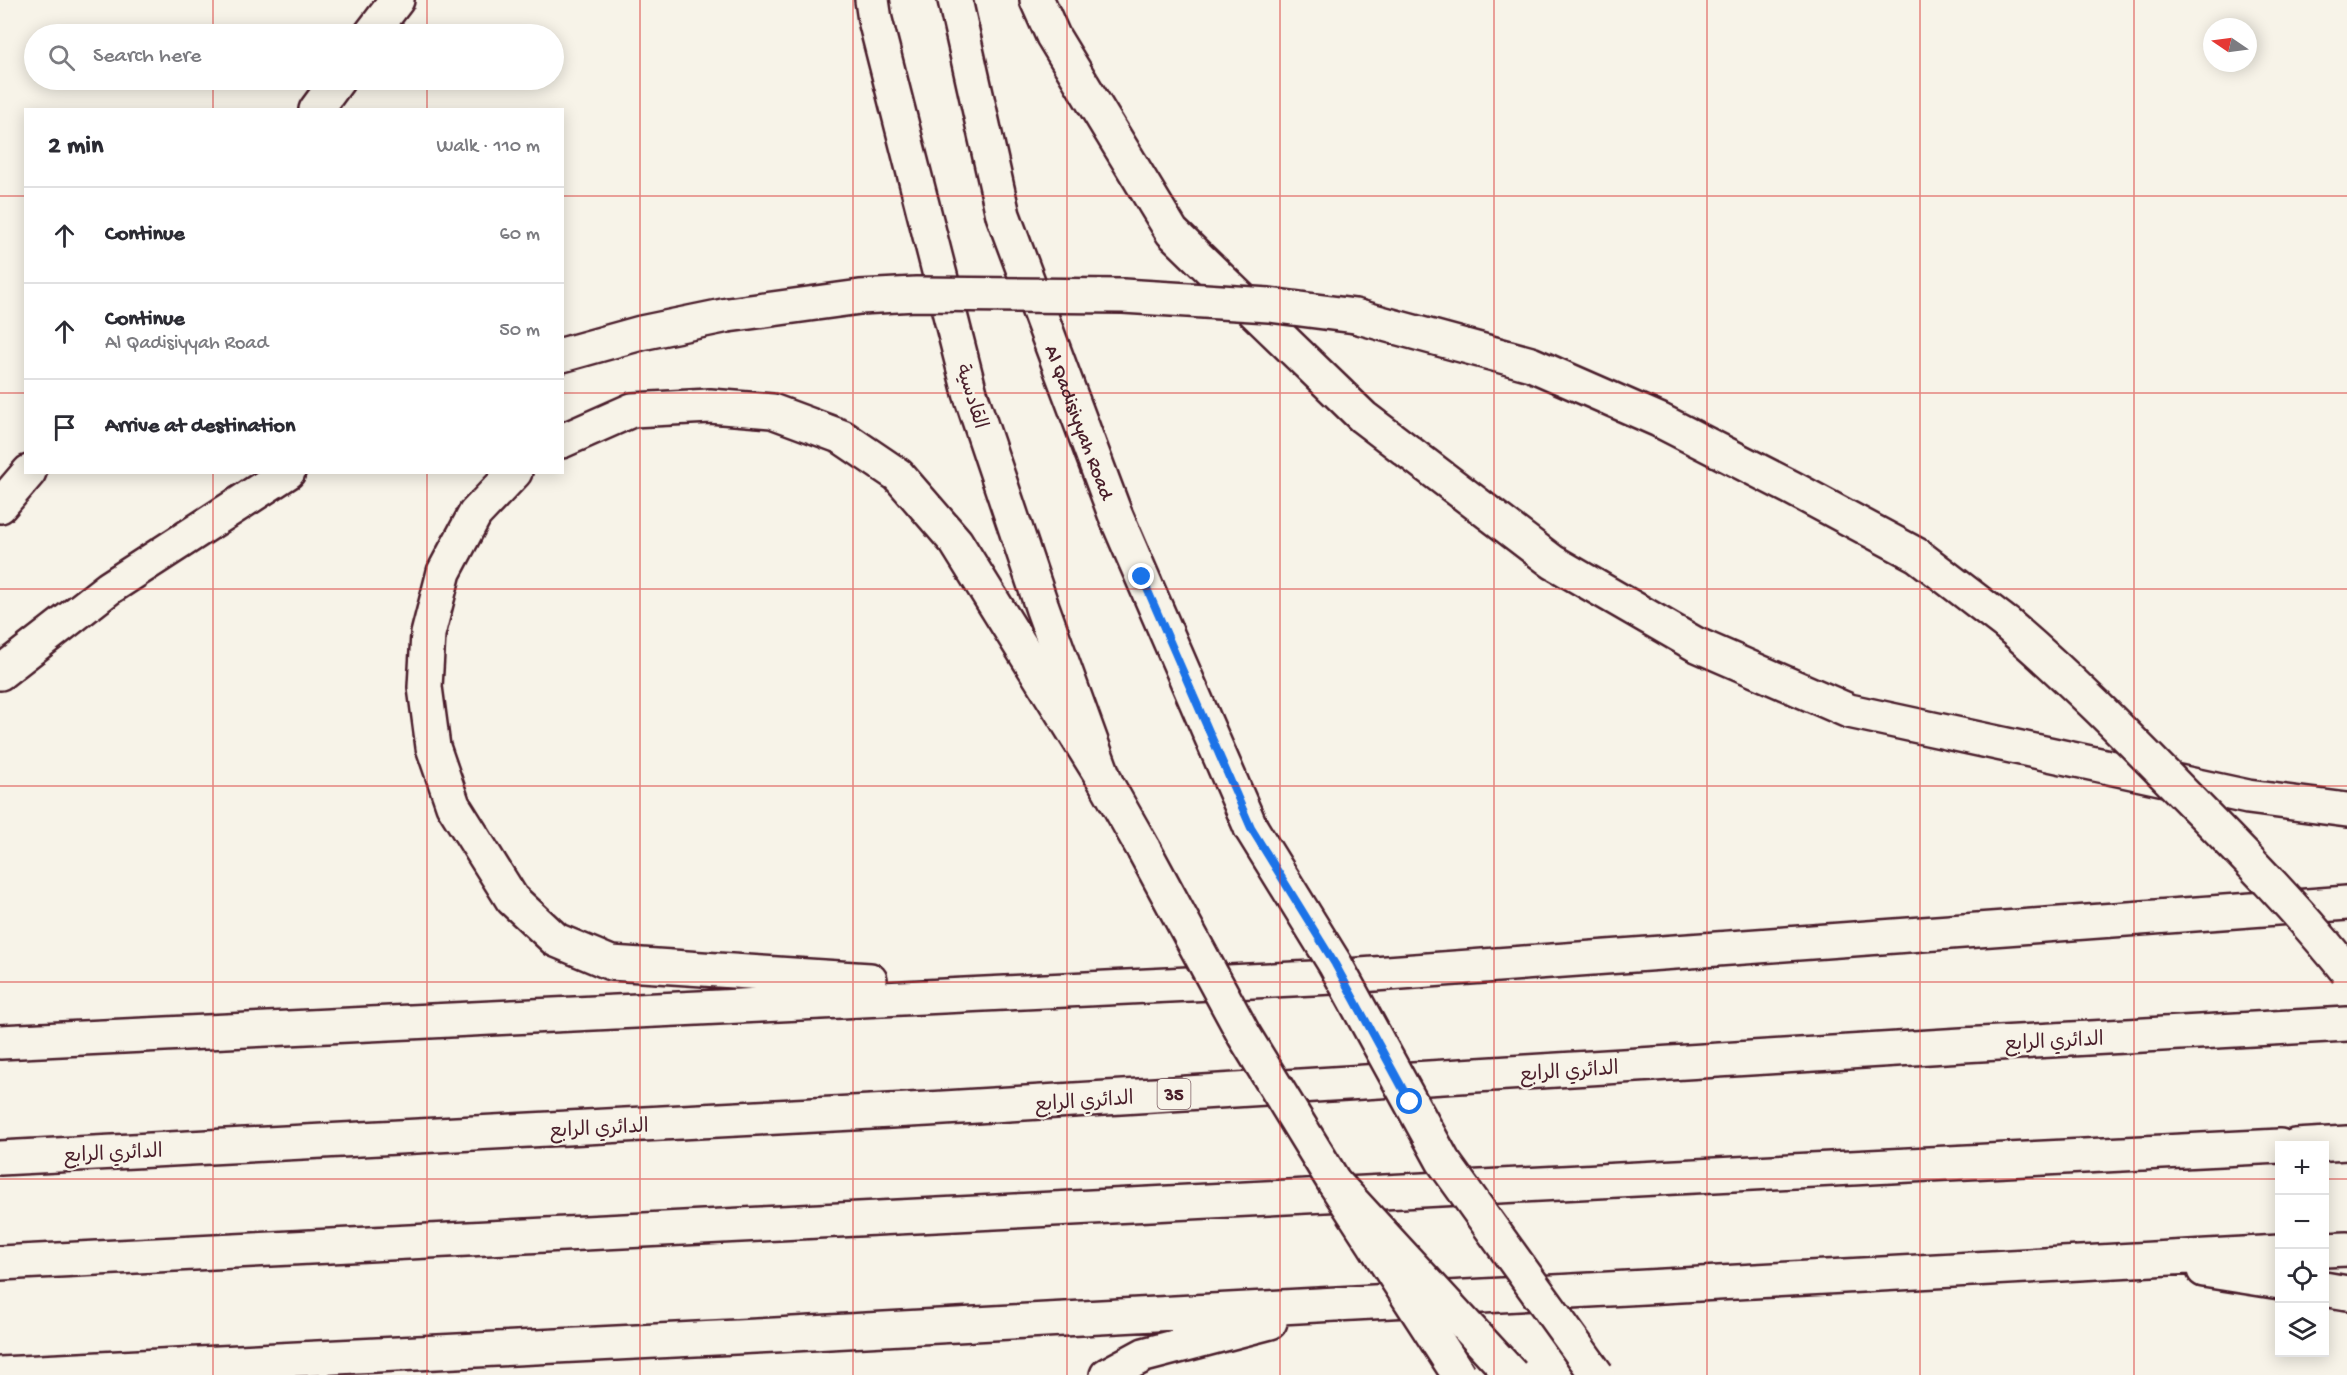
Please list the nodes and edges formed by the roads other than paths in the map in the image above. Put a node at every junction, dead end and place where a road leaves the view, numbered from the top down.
1 (397, 0) edge
2 (872, 0) edge
3 (955, 0) edge
4 (1038, 0) edge
5 (379, 24) edge
6 (331, 90) edge
7 (317, 108) edge
8 (564, 354) edge
9 (564, 440) edge
10 (26, 474) edge
11 (285, 474) edge
12 (513, 474) edge
13 (0, 506) edge
14 (0, 673) edge
15 (1106, 783) junction
16 (2347, 810) edge
17 (2347, 903) edge
18 (2347, 971) edge
19 (1024, 990) junction
20 (2347, 1024) edge
21 (0, 1042) edge
22 (2347, 1143) edge
23 (2329, 1144) edge
24 (2275, 1146) edge
25 (0, 1158) edge
26 (1334, 1182) junction
27 (2347, 1249) edge
28 (2329, 1250) edge
29 (2275, 1252) edge
30 (2140, 1260) junction
31 (0, 1263) edge
32 (2275, 1281) edge
33 (2329, 1290) edge
34 (2347, 1293) edge
35 (1336, 1304) junction
36 (0, 1374) edge
37 (1107, 1375) edge
38 (1459, 1375) edge
39 (1512, 1375) edge
40 (1597, 1375) edge

1 - 5 main road
2 - 15 main road, القادسية
3 - 40 main road, Al Qadisiyyah Road, bridge
4 - 16 main road
6 - 7 main road
8 - 18 main road, bridge
9 - 15 main road
10 - 13 main road
11 - 14 main road
12 - 19 main road
15 - 26 main road, bridge
17 - 19 main road
19 - 21 main road
20 - 25 main road, الدائري الرابع / 35
22 - 23 main road
24 - 31 main road
26 - 38 main road, bridge
26 - 39 main road, bridge
27 - 28 main road
29 - 30 main road
30 - 32 main road
30 - 35 main road
33 - 34 main road
35 - 36 main road
35 - 37 main road

